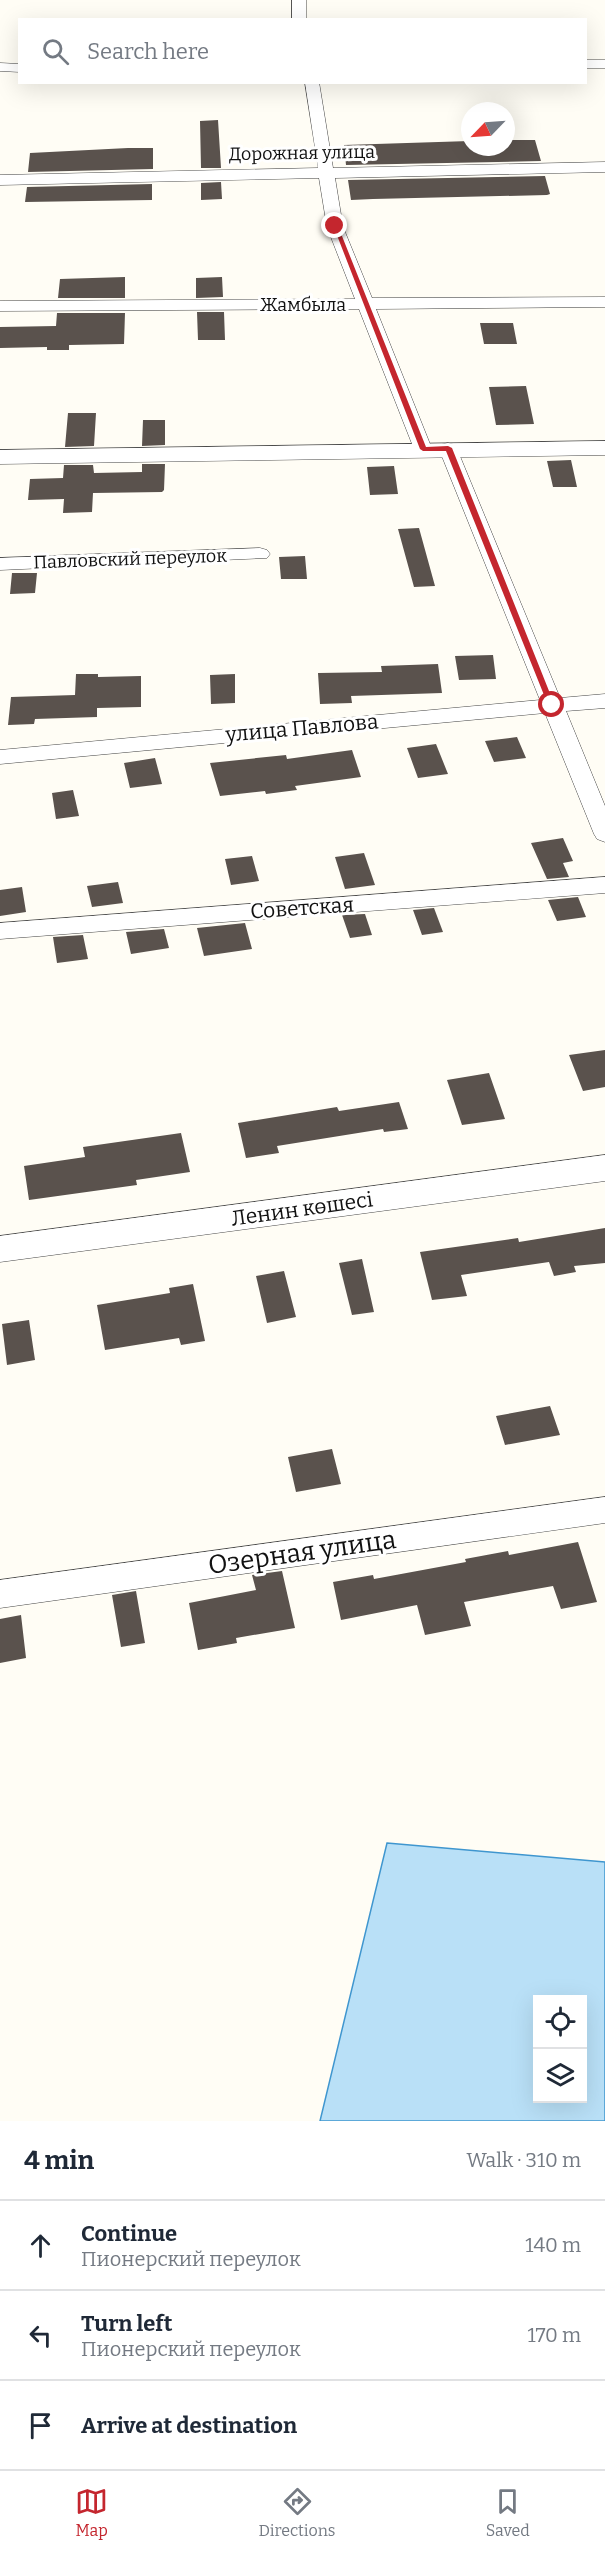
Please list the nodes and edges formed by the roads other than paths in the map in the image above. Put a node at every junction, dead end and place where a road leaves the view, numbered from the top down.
1 (299, 0) edge
2 (299, 18) edge
3 (587, 64) edge
4 (605, 64) edge
5 (0, 67) edge
6 (18, 68) edge
7 (312, 84) edge
8 (605, 167) edge
9 (327, 172) junction
10 (0, 180) edge
11 (605, 302) edge
12 (366, 305) junction
13 (0, 306) edge
14 (448, 448) junction
15 (605, 448) edge
16 (423, 449) junction
17 (0, 457) edge
18 (260, 554) dead end
19 (0, 564) edge
20 (605, 701) edge
21 (552, 705) junction
22 (0, 757) edge
23 (605, 834) edge
24 (605, 885) edge
25 (0, 931) edge
26 (605, 1168) edge
27 (0, 1249) edge
28 (605, 1510) edge
29 (0, 1594) edge

1 - 2 street
3 - 4 street
5 - 6 street
7 - 9 street
8 - 9 street, Дорожная улица
9 - 10 street, Дорожная улица
9 - 12 street
11 - 12 street, Жамбыла
12 - 13 street, Жамбыла
12 - 16 street
14 - 15 street
14 - 16 street
14 - 21 street
16 - 17 street
18 - 19 street, Павловский переулок
20 - 21 street, улица Павлова
21 - 22 street, улица Павлова
21 - 23 street
24 - 25 street, Советская
26 - 27 street, Ленин көшесі
28 - 29 street, Озерная улица

